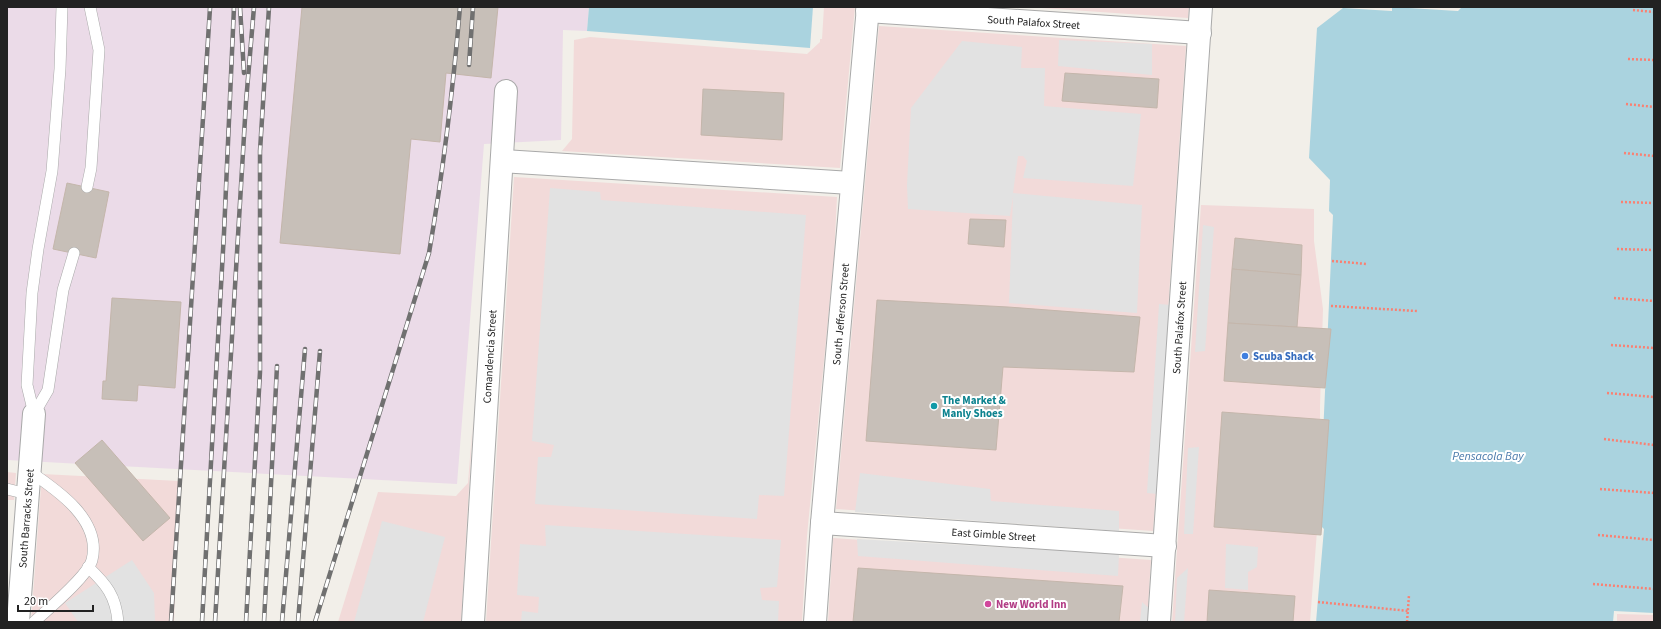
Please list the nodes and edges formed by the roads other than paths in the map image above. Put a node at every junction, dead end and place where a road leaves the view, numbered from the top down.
1 (62, 7) edge
2 (90, 7) edge
3 (1201, 7) edge
4 (868, 9) edge
5 (1200, 33) junction
6 (506, 91) dead end
7 (502, 161) junction
8 (851, 183) junction
9 (87, 187) dead end
10 (74, 253) dead end
11 (34, 414) junction
12 (29, 471) junction
13 (17, 491) edge
14 (822, 523) junction
15 (1165, 546) junction
16 (88, 567) junction
17 (18, 622) edge
18 (34, 622) edge
19 (118, 622) edge
20 (473, 622) edge
21 (815, 622) edge
22 (1159, 622) edge

1 - 11 lane
2 - 9 lane
3 - 5 street, South Palafox Street
4 - 5 street, South Palafox Street
4 - 8 street, South Jefferson Street
5 - 15 street, South Palafox Street
6 - 7 street, Comandencia Street
7 - 8 street
7 - 20 street, Comandencia Street
8 - 14 street, South Jefferson Street
10 - 11 lane
11 - 12 street, South Barracks Street
12 - 13 street, South Barracks Street
12 - 16 lane
13 - 17 street, South Barracks Street
14 - 15 street, East Gimble Street
14 - 21 street, South Jefferson Street
15 - 22 street, South Palafox Street
16 - 18 lane
16 - 19 lane

